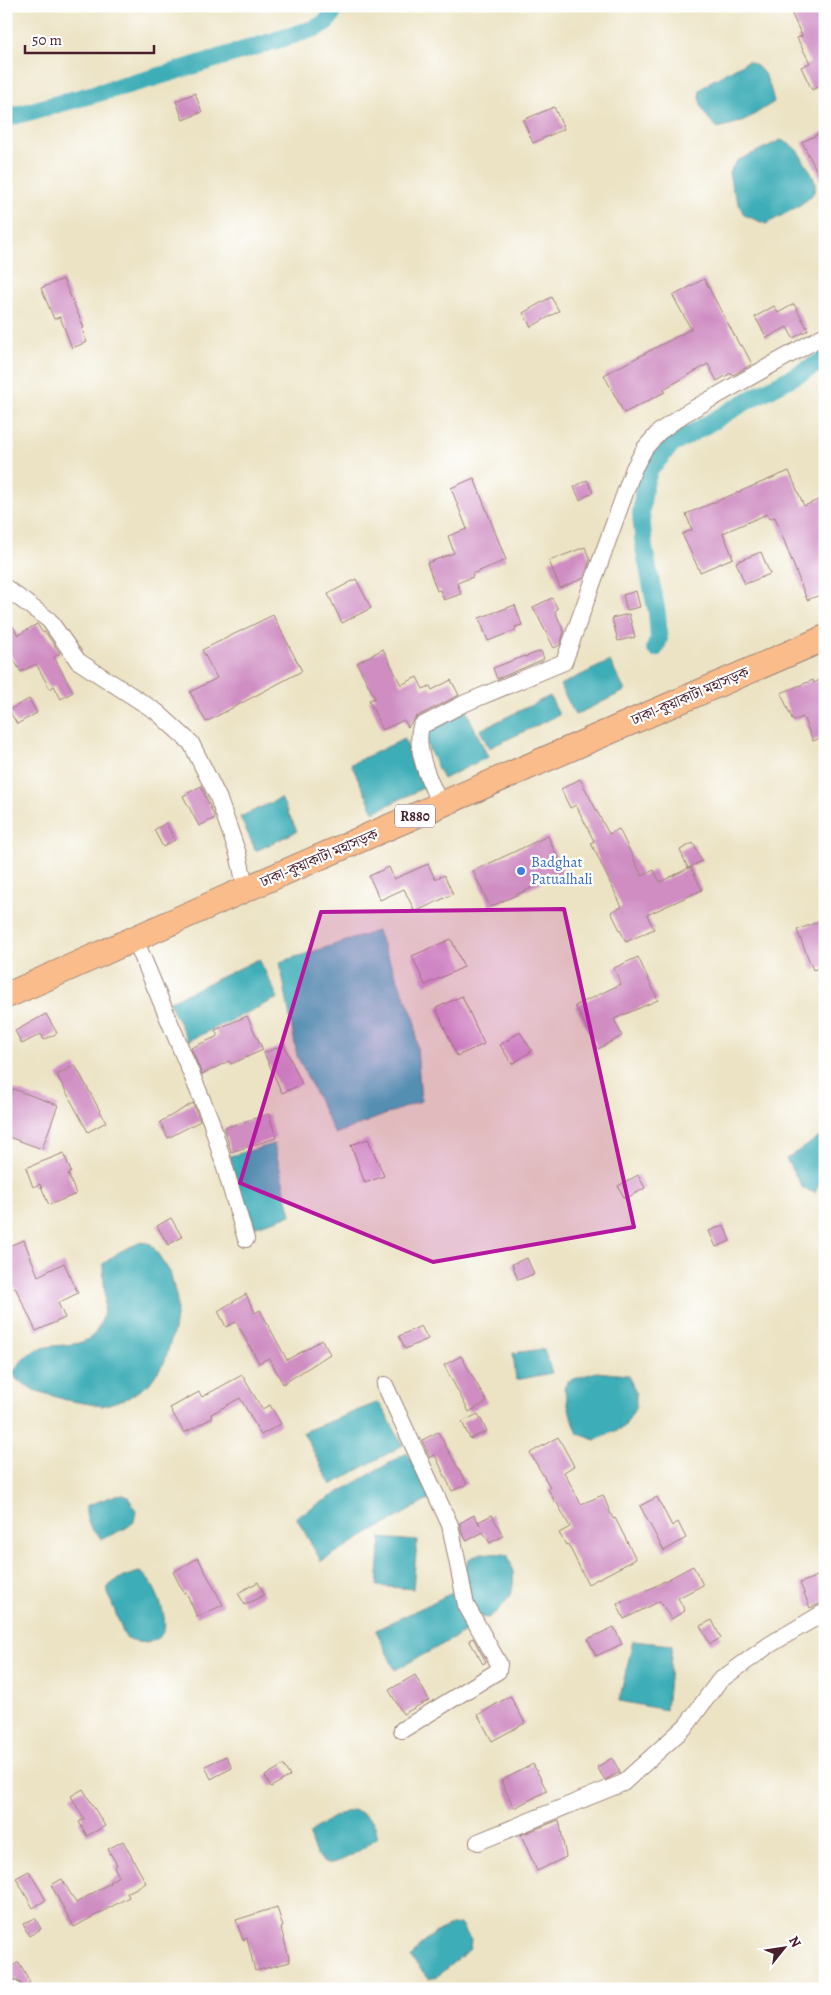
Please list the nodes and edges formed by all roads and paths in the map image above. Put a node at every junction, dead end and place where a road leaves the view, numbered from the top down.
1 (825, 335) edge
2 (6, 588) edge
3 (825, 638) edge
4 (441, 806) junction
5 (246, 889) junction
6 (135, 939) junction
7 (6, 996) edge
8 (246, 1239) dead end
9 (385, 1385) dead end
10 (825, 1612) edge
11 (402, 1730) dead end
12 (478, 1842) dead end
13 (6, 1986) edge
14 (12, 1989) edge

1 - 4 street
2 - 5 street
3 - 4 main road, ঢাকা-কুয়াকাটা মহাসড়ক / R880
4 - 5 main road, ঢাকা-কুয়াকাটা মহাসড়ক / R880
5 - 6 main road, ঢাকা-কুয়াকাটা মহাসড়ক / R880
6 - 7 main road, ঢাকা-কুয়াকাটা মহাসড়ক / R880
6 - 8 street
9 - 11 street
10 - 12 street
13 - 14 street

